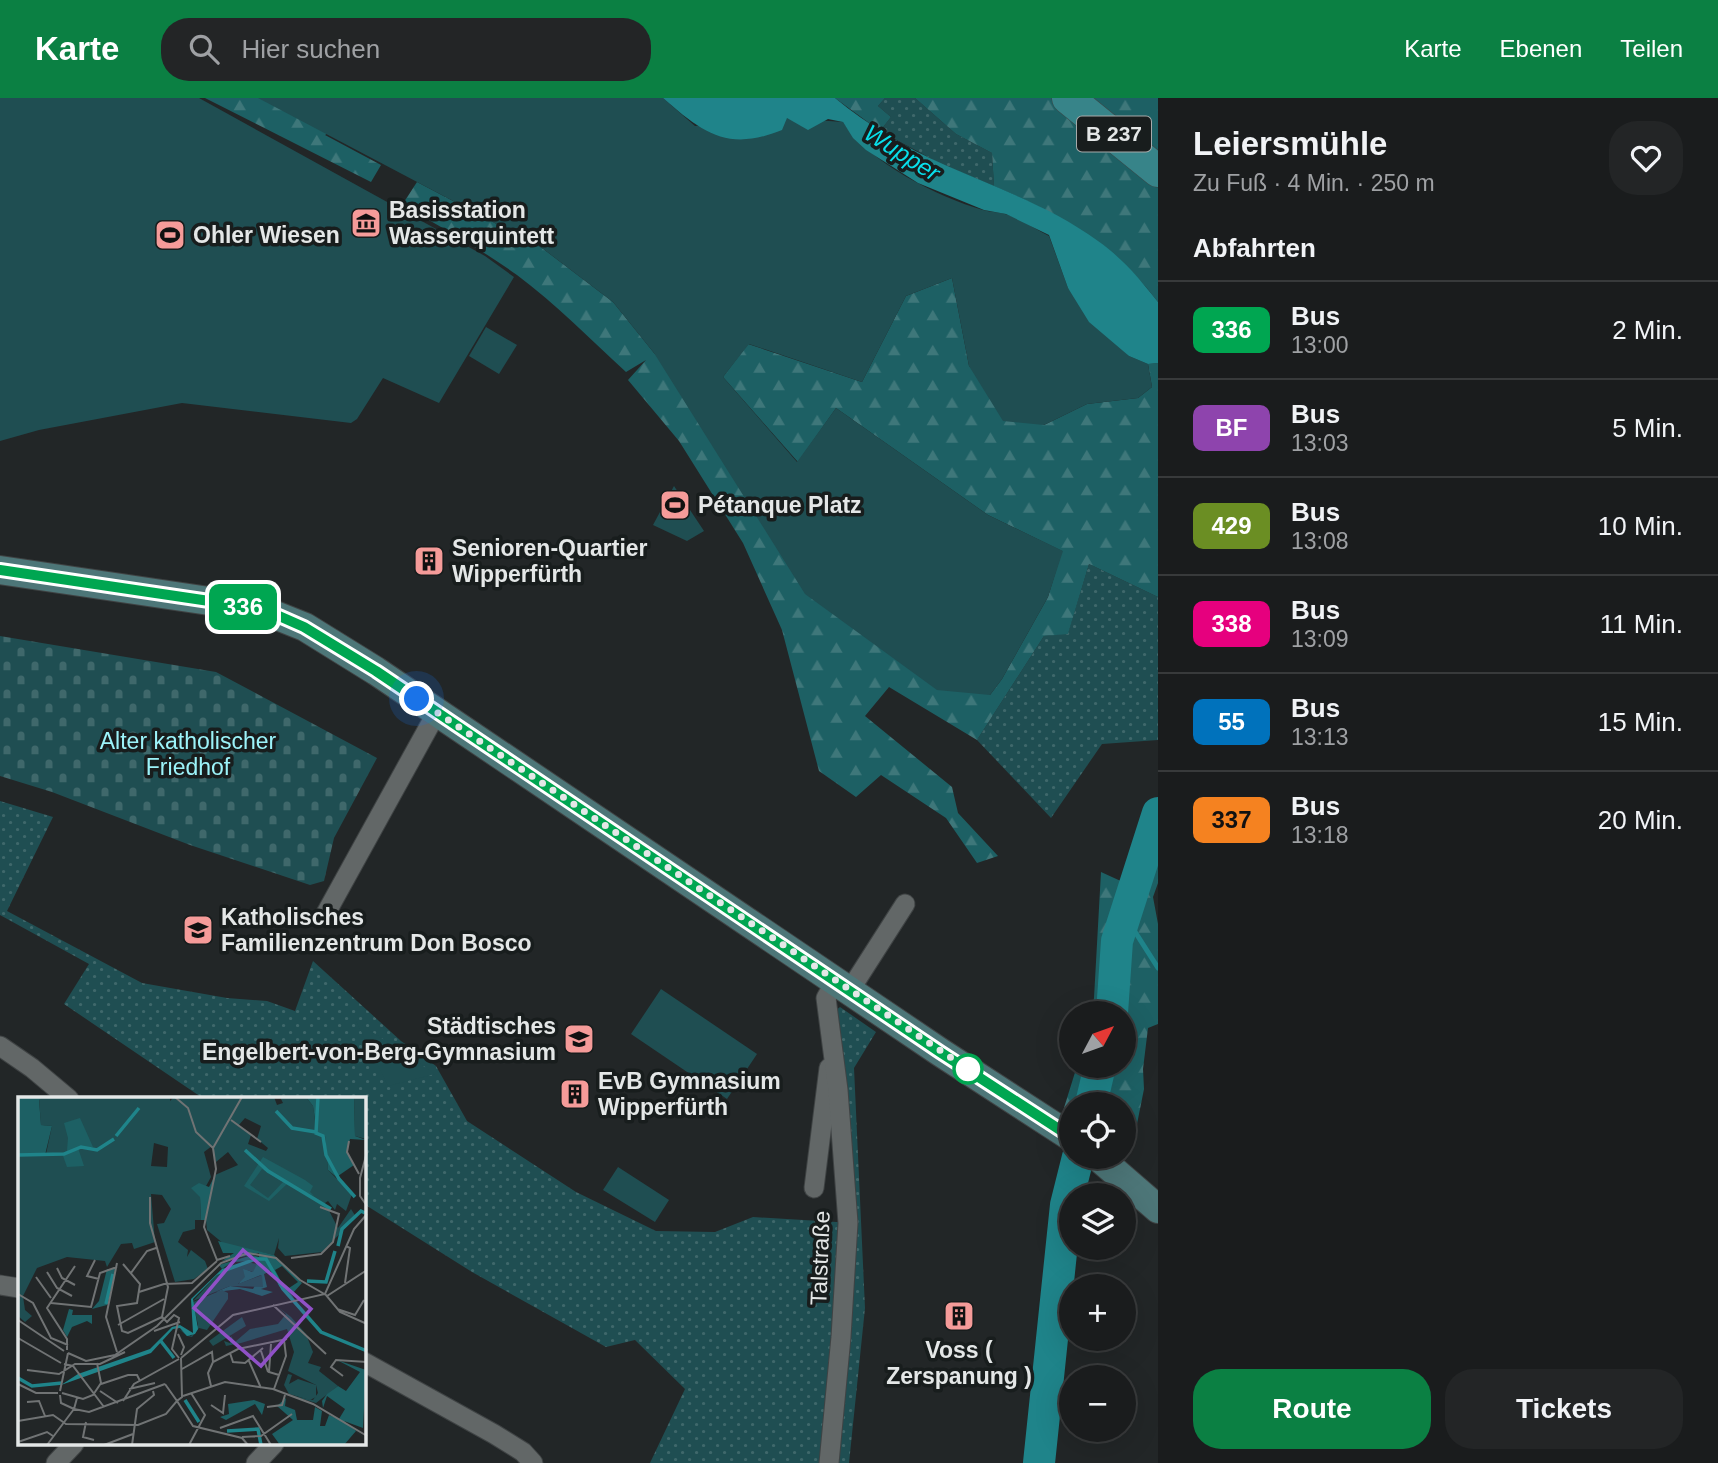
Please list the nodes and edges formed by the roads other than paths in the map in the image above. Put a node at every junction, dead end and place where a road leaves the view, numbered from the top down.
1 (1068, 98) edge
2 (1158, 171) edge
3 (0, 570) edge
4 (437, 712) junction
5 (905, 904) dead end
6 (325, 915) dead end
7 (843, 985) junction
8 (0, 1046) edge
9 (832, 1054) junction
10 (67, 1097) edge
11 (1059, 1128) edge
12 (1115, 1170) edge
13 (814, 1188) dead end
14 (1158, 1209) edge
15 (0, 1285) edge
16 (18, 1288) edge
17 (366, 1363) edge
18 (72, 1446) edge
19 (272, 1446) edge
20 (56, 1463) edge
21 (256, 1463) edge
22 (533, 1463) edge
23 (829, 1463) edge

1 - 2 main road, B 237
3 - 4 main road
4 - 6 street
4 - 7 main road
5 - 7 street, Talstraße
7 - 9 street, Talstraße
7 - 11 main road
8 - 10 street
9 - 13 street, Talstraße
9 - 23 street, Talstraße
12 - 14 main road
15 - 16 street
17 - 22 street
18 - 20 street
19 - 21 street

